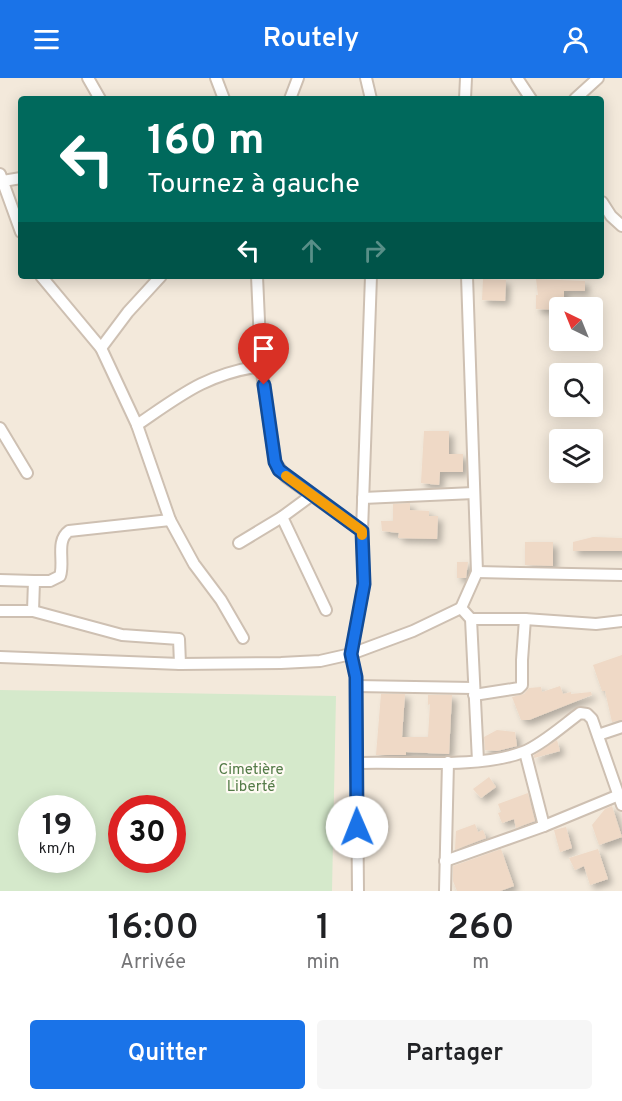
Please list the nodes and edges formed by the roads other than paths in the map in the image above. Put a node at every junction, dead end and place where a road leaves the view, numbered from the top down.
1 (88, 78) edge
2 (216, 78) edge
3 (298, 78) edge
4 (366, 78) edge
5 (466, 78) edge
6 (516, 78) edge
7 (598, 78) edge
8 (98, 96) edge
9 (223, 96) edge
10 (291, 96) edge
11 (370, 96) edge
12 (465, 96) edge
13 (529, 96) edge
14 (578, 96) edge
15 (2, 178) edge
16 (18, 178) edge
17 (604, 205) edge
18 (18, 223) edge
19 (622, 226) edge
20 (44, 279) edge
21 (158, 279) edge
22 (257, 279) edge
23 (371, 279) edge
24 (467, 279) edge
25 (101, 348) junction
26 (261, 366) junction
27 (137, 425) junction
28 (0, 428) edge
29 (27, 473) dead end
30 (474, 494) junction
31 (312, 495) junction
32 (363, 498) junction
33 (282, 518) junction
34 (170, 520) junction
35 (362, 531) junction
36 (239, 543) dead end
37 (477, 572) junction
38 (622, 574) edge
39 (0, 580) edge
40 (34, 581) junction
41 (461, 608) junction
42 (326, 610) dead end
43 (0, 611) edge
44 (33, 611) junction
45 (471, 619) junction
46 (525, 619) junction
47 (622, 621) edge
48 (243, 638) dead end
49 (351, 654) junction
50 (0, 657) edge
51 (180, 664) junction
52 (356, 686) junction
53 (474, 691) junction
54 (622, 727) edge
55 (598, 735) junction
56 (525, 752) junction
57 (478, 760) junction
58 (448, 762) junction
59 (356, 763) junction
60 (620, 800) edge
61 (544, 826) junction
62 (445, 861) junction
63 (358, 891) edge
64 (445, 891) edge

1 - 8 street
2 - 9 street
3 - 10 street
4 - 11 street
5 - 12 street
6 - 13 street
7 - 14 street
15 - 16 street
15 - 18 street
17 - 19 street
20 - 25 street
21 - 25 street
22 - 26 street
23 - 32 street
24 - 30 street
25 - 27 street
26 - 27 street
26 - 31 street
27 - 34 street
28 - 29 street
30 - 32 street
30 - 37 street
31 - 33 street
31 - 35 street
32 - 35 street
33 - 36 street
33 - 42 street
34 - 40 street
34 - 48 street
35 - 49 street
37 - 38 street
37 - 41 street
39 - 40 street
40 - 44 street
41 - 45 street
41 - 49 street
43 - 44 street
44 - 51 street
45 - 46 street
45 - 53 street
46 - 47 street
46 - 53 street
49 - 51 street
49 - 52 street
50 - 51 street
52 - 53 street
52 - 59 street
53 - 57 street
54 - 55 street
55 - 56 street
55 - 60 street
56 - 57 street
56 - 61 street
57 - 58 street
58 - 59 street
58 - 62 street
59 - 63 street
60 - 61 street
61 - 62 street
62 - 64 street

